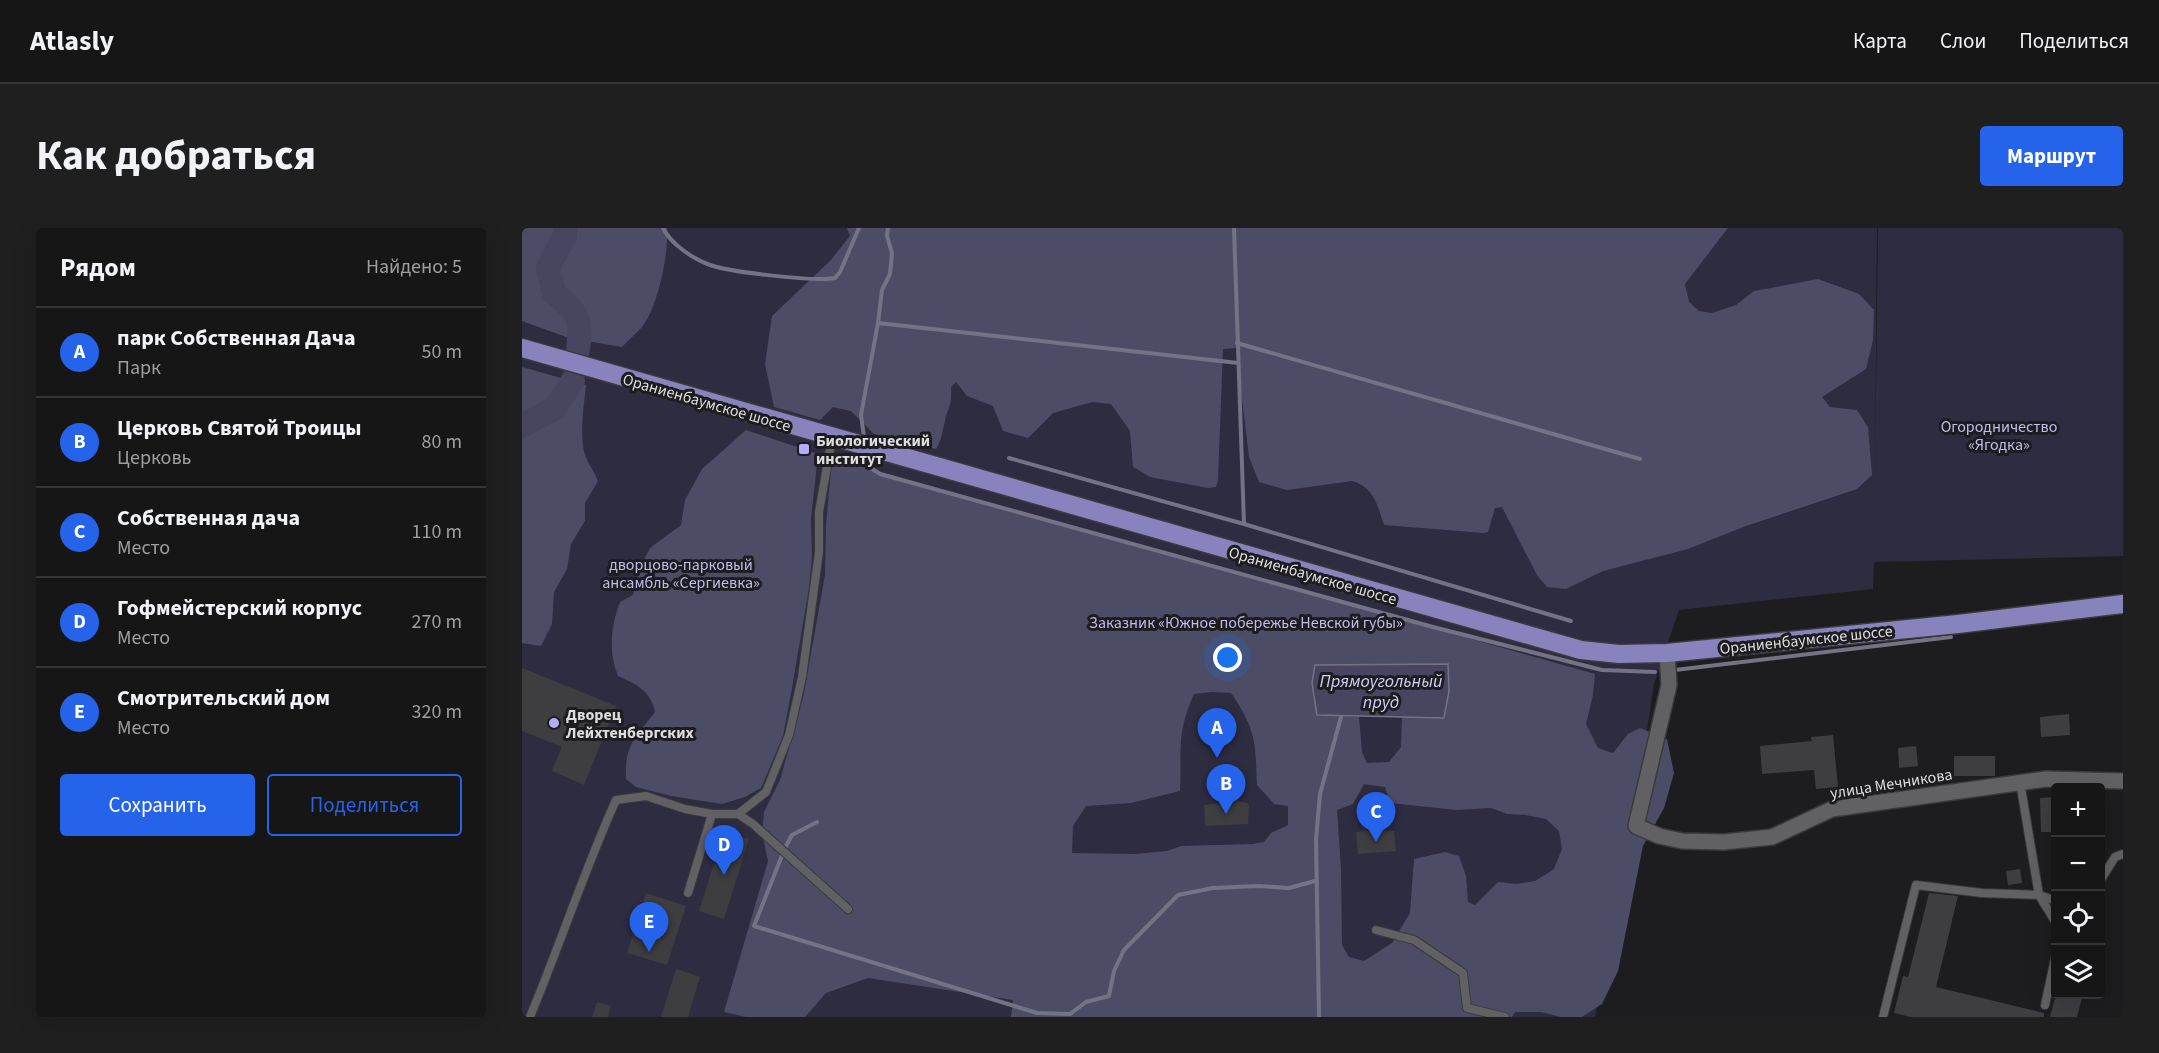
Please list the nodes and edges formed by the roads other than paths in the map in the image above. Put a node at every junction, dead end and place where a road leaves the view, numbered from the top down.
1 (522, 348) edge
2 (832, 438) junction
3 (2123, 604) edge
4 (1667, 653) junction
5 (2123, 781) edge
6 (2020, 782) junction
7 (712, 814) junction
8 (738, 814) junction
9 (2123, 854) edge
10 (2105, 873) edge
11 (688, 893) dead end
12 (2039, 895) junction
13 (2051, 900) edge
14 (848, 909) dead end
15 (2051, 916) edge
16 (1376, 930) dead end
17 (2051, 974) edge
18 (2045, 1005) dead end
19 (530, 1017) edge
20 (1505, 1017) edge
21 (1882, 1017) edge

1 - 2 main road, Ораниенбаумское шоссе
2 - 4 main road, Ораниенбаумское шоссе
2 - 8 lane
3 - 4 main road, Ораниенбаумское шоссе
4 - 6 street, улица Мечникова
5 - 6 street, улица Мечникова
6 - 12 lane
7 - 8 lane
7 - 11 lane
7 - 19 lane
8 - 14 lane
9 - 10 lane
12 - 13 lane
12 - 15 lane
12 - 21 lane
16 - 20 lane
17 - 18 lane

